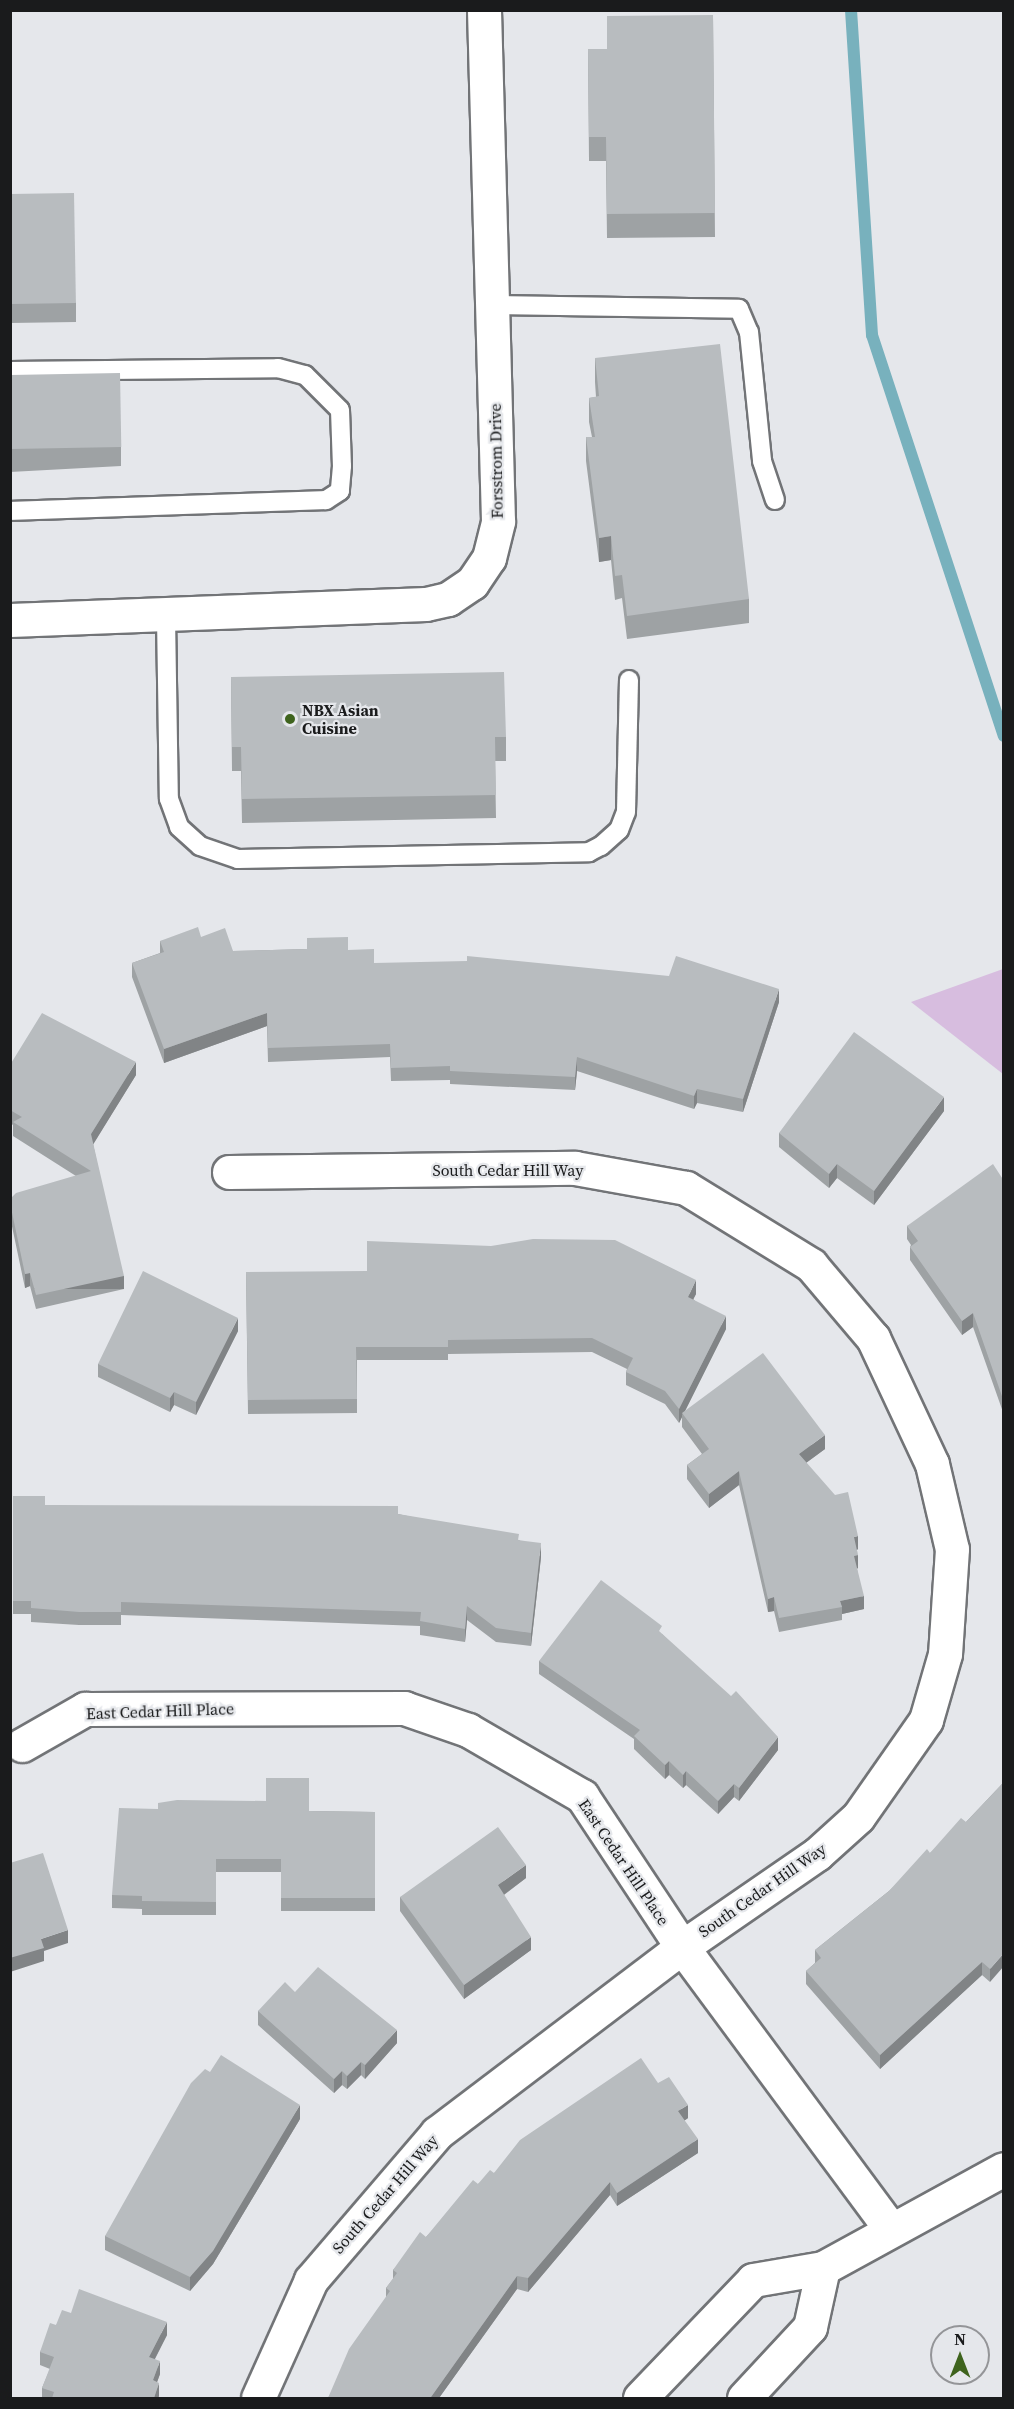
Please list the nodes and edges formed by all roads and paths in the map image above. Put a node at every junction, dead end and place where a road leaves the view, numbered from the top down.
1 (484, 10) edge
2 (494, 305) junction
3 (10, 372) edge
4 (775, 500) dead end
5 (10, 511) edge
6 (166, 617) junction
7 (10, 620) edge
8 (629, 680) dead end
9 (229, 1172) dead end
10 (22, 1744) dead end
11 (682, 1947) junction
12 (1004, 2169) edge
13 (890, 2228) junction
14 (823, 2268) junction
15 (651, 2395) edge
16 (258, 2398) edge
17 (744, 2398) edge

1 - 2 street, Forsstrom Drive
2 - 4 lane
2 - 6 street, Forsstrom Drive
3 - 5 lane
6 - 7 street, Forsstrom Drive
6 - 8 lane
9 - 11 street, South Cedar Hill Way
10 - 11 street, East Cedar Hill Place
11 - 13 street, East Cedar Hill Place
11 - 16 street, South Cedar Hill Way
12 - 13 street
13 - 14 street
14 - 15 street
14 - 17 street

